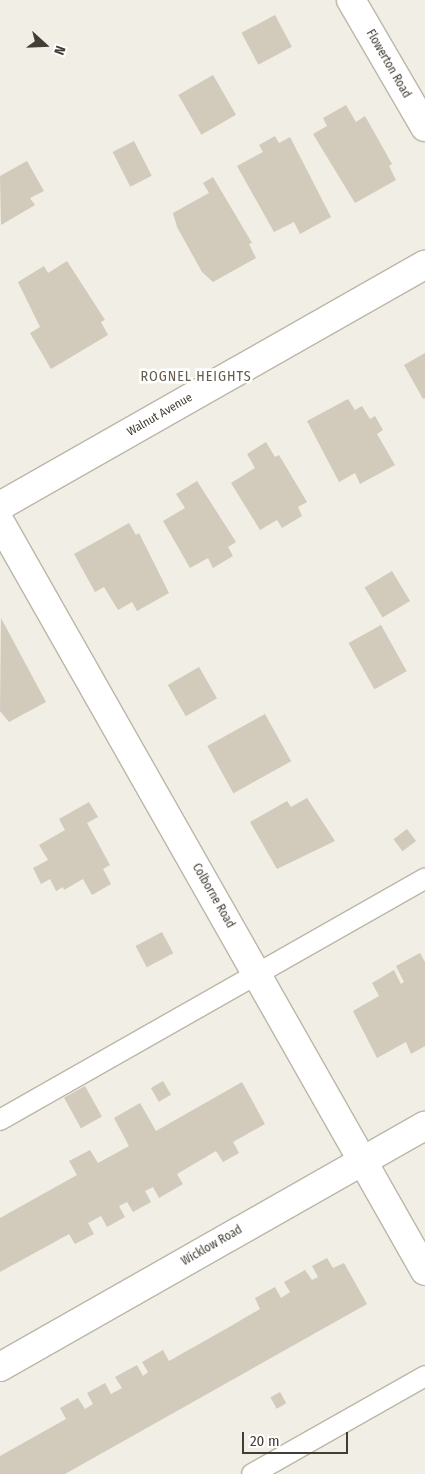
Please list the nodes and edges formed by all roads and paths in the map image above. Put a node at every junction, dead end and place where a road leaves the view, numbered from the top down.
1 (351, 0) edge
2 (425, 127) edge
3 (425, 265) edge
4 (0, 506) edge
5 (0, 522) edge
6 (425, 879) edge
7 (257, 973) junction
8 (0, 1120) edge
9 (425, 1126) edge
10 (363, 1161) junction
11 (425, 1272) edge
12 (0, 1367) edge
13 (425, 1376) edge
14 (252, 1474) edge

1 - 2 street, Flowerton Road
3 - 4 street, Walnut Avenue
5 - 7 street, Colborne Road
6 - 7 lane
7 - 8 lane
7 - 10 street, Colborne Road
9 - 10 street, Wicklow Road
10 - 11 street, Colborne Road
10 - 12 street, Wicklow Road
13 - 14 lane

